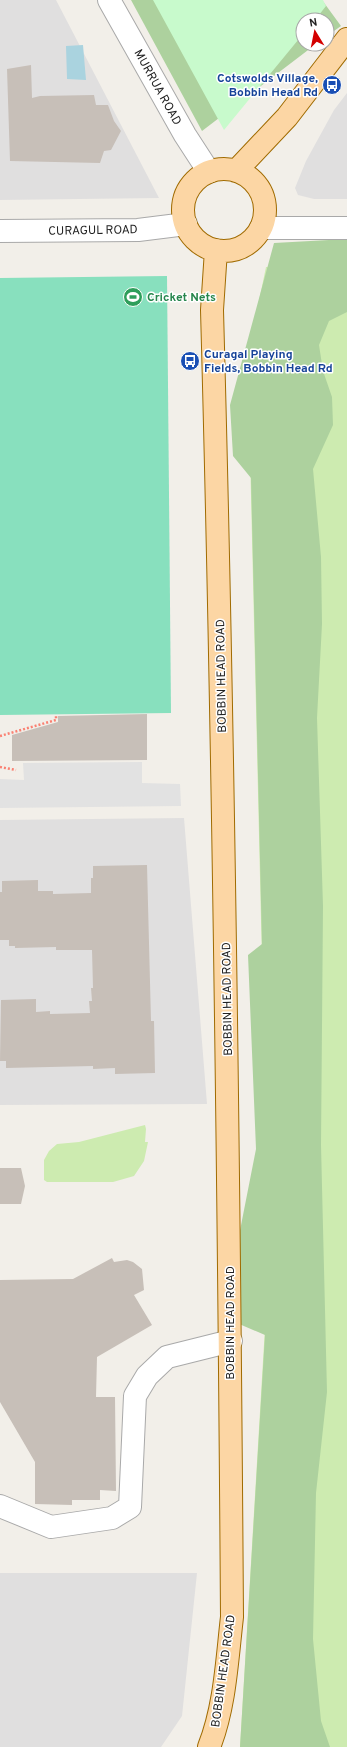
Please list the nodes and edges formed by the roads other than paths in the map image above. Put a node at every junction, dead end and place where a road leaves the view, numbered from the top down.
1 (109, 0) edge
2 (347, 39) edge
3 (236, 171) junction
4 (209, 172) junction
5 (186, 224) junction
6 (261, 228) junction
7 (347, 228) edge
8 (0, 231) edge
9 (216, 250) junction
10 (230, 1341) junction
11 (0, 1506) edge
12 (209, 1747) edge

1 - 4 street, MURRUA ROAD
2 - 3 main road
3 - 4 main road
3 - 6 main road
4 - 5 main road
5 - 8 street, CURAGUL ROAD
5 - 9 main road
6 - 7 street
6 - 9 main road
9 - 10 main road, BOBBIN HEAD ROAD
10 - 11 street
10 - 12 main road, BOBBIN HEAD ROAD

